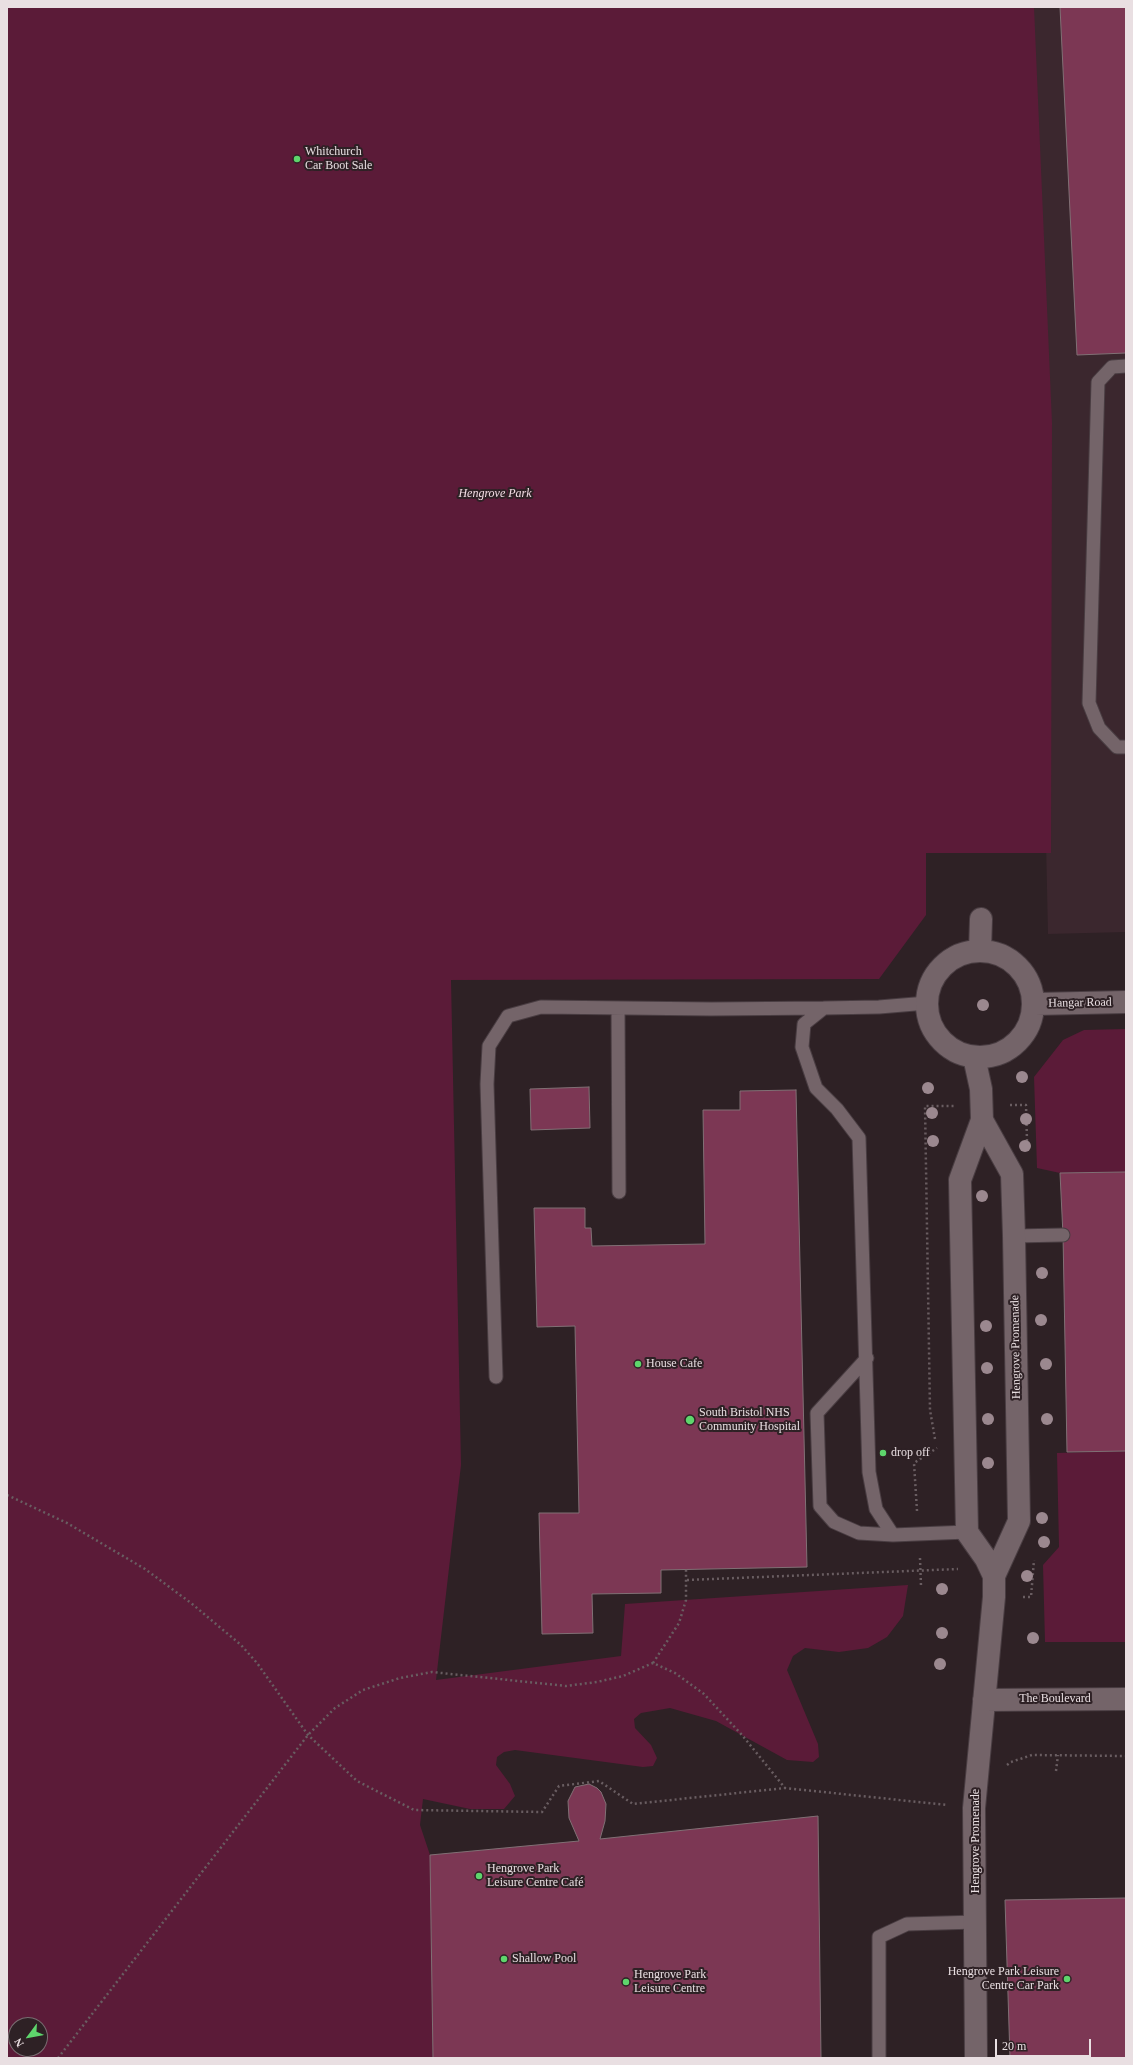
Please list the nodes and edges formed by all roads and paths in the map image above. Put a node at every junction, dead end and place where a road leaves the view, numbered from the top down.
1 (1126, 366) edge
2 (1126, 747) edge
3 (981, 919) dead end
4 (980, 951) junction
5 (1126, 1002) edge
6 (926, 1003) junction
7 (1035, 1004) junction
8 (618, 1008) junction
9 (824, 1008) junction
10 (974, 1057) junction
11 (982, 1120) junction
12 (618, 1192) dead end
13 (1064, 1235) dead end
14 (1014, 1236) junction
15 (867, 1358) junction
16 (496, 1377) dead end
17 (7, 1495) edge
18 (967, 1532) junction
19 (893, 1535) junction
20 (686, 1569) dead end
21 (920, 1570) dead end
22 (994, 1576) junction
23 (921, 1586) dead end
24 (654, 1663) junction
25 (1126, 1699) edge
26 (984, 1700) junction
27 (308, 1735) junction
28 (1058, 1755) junction
29 (1126, 1756) edge
30 (1003, 1769) dead end
31 (1056, 1771) dead end
32 (785, 1788) junction
33 (974, 1808) junction
34 (976, 1922) junction
35 (58, 2058) edge
36 (879, 2058) edge
37 (976, 2058) edge

1 - 2 lane
3 - 4 street
4 - 6 street
4 - 7 street
5 - 7 street, Hangar Road
6 - 9 lane
6 - 10 street
7 - 10 street
8 - 9 lane
8 - 12 lane
8 - 16 lane
9 - 15 lane
10 - 11 street, Hengrove Promenade
11 - 14 street, Hengrove Promenade
11 - 18 street, Hengrove Promenade
13 - 14 lane
14 - 22 street, Hengrove Promenade
15 - 19 lane
15 - 19 lane
17 - 27 path
18 - 19 lane
18 - 22 street, Hengrove Promenade
20 - 24 path
21 - 23 path
22 - 26 street, Hengrove Promenade
24 - 27 path
24 - 32 path
25 - 26 street, The Boulevard
26 - 33 street, Hengrove Promenade
27 - 32 path
27 - 35 path
28 - 29 path
28 - 30 path
28 - 31 path
32 - 33 path
33 - 34 street, Hengrove Promenade
34 - 36 lane
34 - 37 street, Hengrove Promenade

